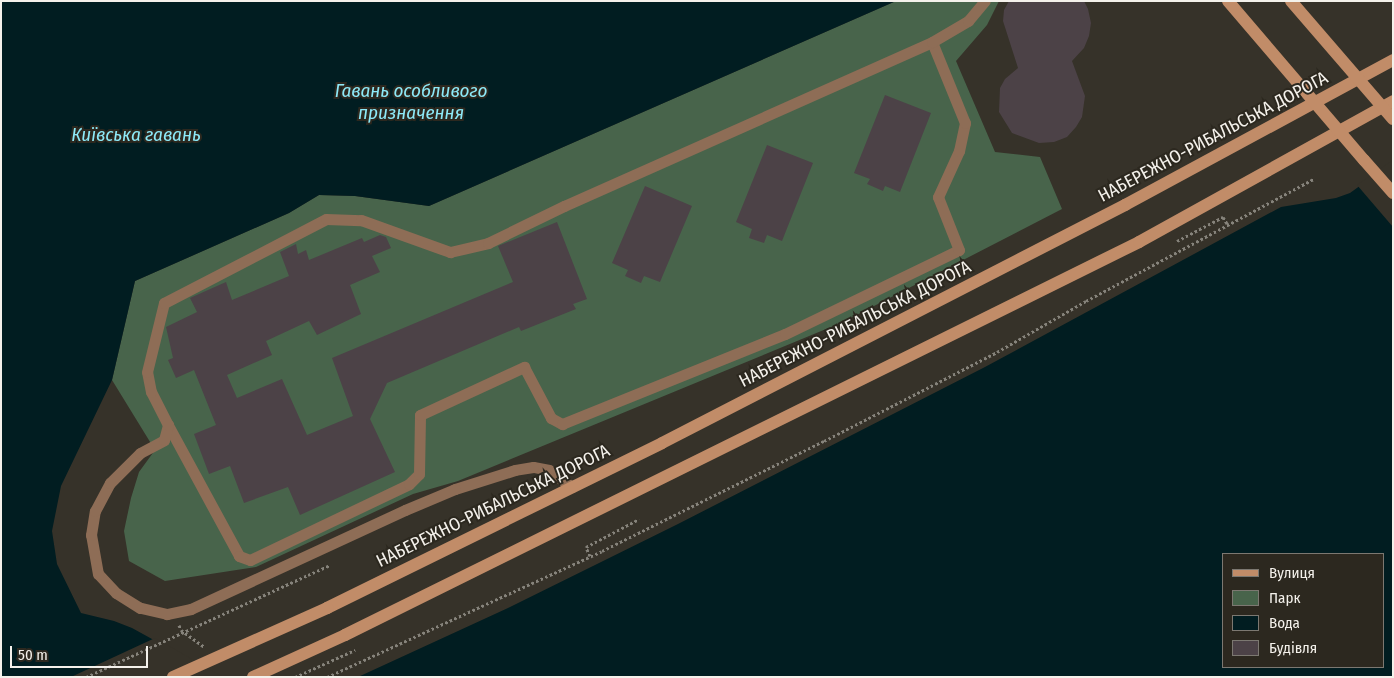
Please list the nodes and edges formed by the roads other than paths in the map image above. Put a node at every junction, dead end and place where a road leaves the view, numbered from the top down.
1 (985, 1) edge
2 (1228, 1) edge
3 (1291, 1) edge
4 (932, 42) junction
5 (1393, 60) edge
6 (1393, 101) edge
7 (1393, 119) edge
8 (1393, 193) edge
9 (168, 425) junction
10 (572, 487) junction
11 (173, 677) edge
12 (254, 677) edge

1 - 4 lane
2 - 8 main road, bridge
3 - 7 main road, bridge
4 - 9 lane
4 - 9 lane
5 - 10 main road, НАБЕРЕЖНО-РИБАЛЬСЬКА ДОРОГА
6 - 12 main road
9 - 10 lane
10 - 11 main road, НАБЕРЕЖНО-РИБАЛЬСЬКА ДОРОГА, bridge

